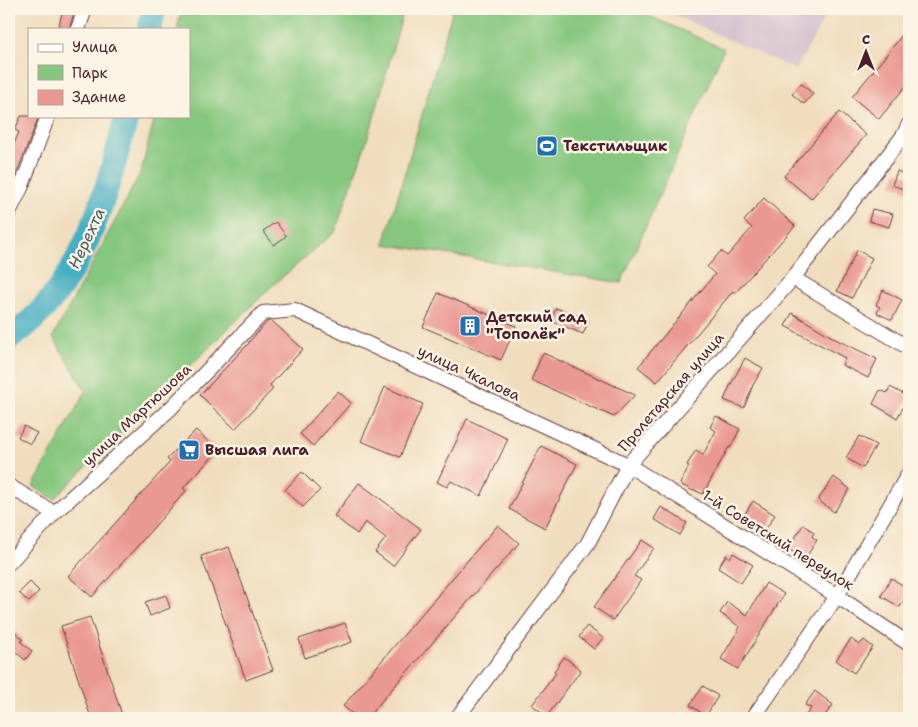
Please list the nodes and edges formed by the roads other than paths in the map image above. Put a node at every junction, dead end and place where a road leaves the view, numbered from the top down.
1 (85, 9) edge
2 (78, 28) edge
3 (47, 118) edge
4 (909, 124) edge
5 (9, 212) edge
6 (794, 278) junction
7 (295, 310) joint
8 (909, 348) edge
9 (628, 465) junction
10 (909, 473) edge
11 (9, 486) edge
12 (54, 513) junction
13 (9, 563) edge
14 (838, 596) junction
15 (909, 644) edge
16 (457, 718) edge
17 (753, 718) edge

1 - 2 street
3 - 5 street
4 - 6 street, Пролетарская улица
6 - 8 street
6 - 9 street, Пролетарская улица
7 - 9 street, улица Чкалова
7 - 12 street, улица Мартюшова
9 - 14 street, 1-й Советский переулок
9 - 16 street, Пролетарская улица
10 - 14 street
11 - 12 street
12 - 13 street, улица Мартюшова
14 - 15 street, 1-й Советский переулок
14 - 17 street

